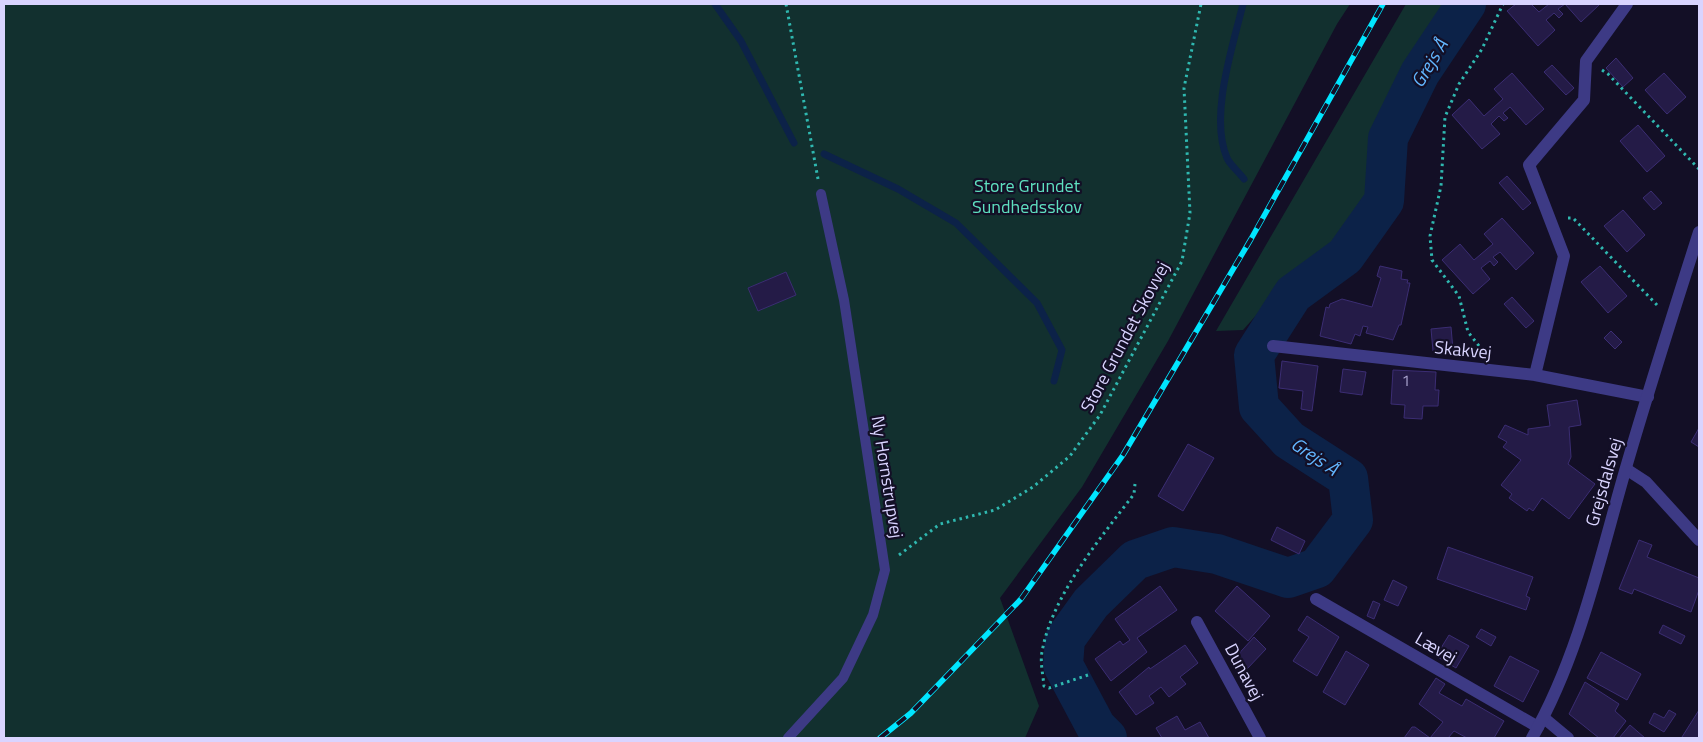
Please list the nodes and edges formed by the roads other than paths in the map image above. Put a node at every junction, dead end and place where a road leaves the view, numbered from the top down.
1 (1627, 4) edge
2 (821, 194) road end
3 (1699, 232) edge
4 (1273, 346) dead end
5 (1535, 375) junction
6 (1648, 397) junction
7 (1626, 469) junction
8 (1699, 540) edge
9 (1316, 599) dead end
10 (1197, 622) dead end
11 (1538, 728) edge
12 (788, 738) edge
13 (1260, 738) edge
14 (1568, 738) edge

1 - 5 street
2 - 12 lane, Ny Hornstrupvej
3 - 6 street, Grejsdalsvej
4 - 5 street, Skakvej
5 - 6 street, Skakvej
6 - 7 street, Grejsdalsvej
7 - 8 street
7 - 11 street, Grejsdalsvej
9 - 11 street, Lævej
10 - 13 street, Dunavej
11 - 14 street, Lævej

